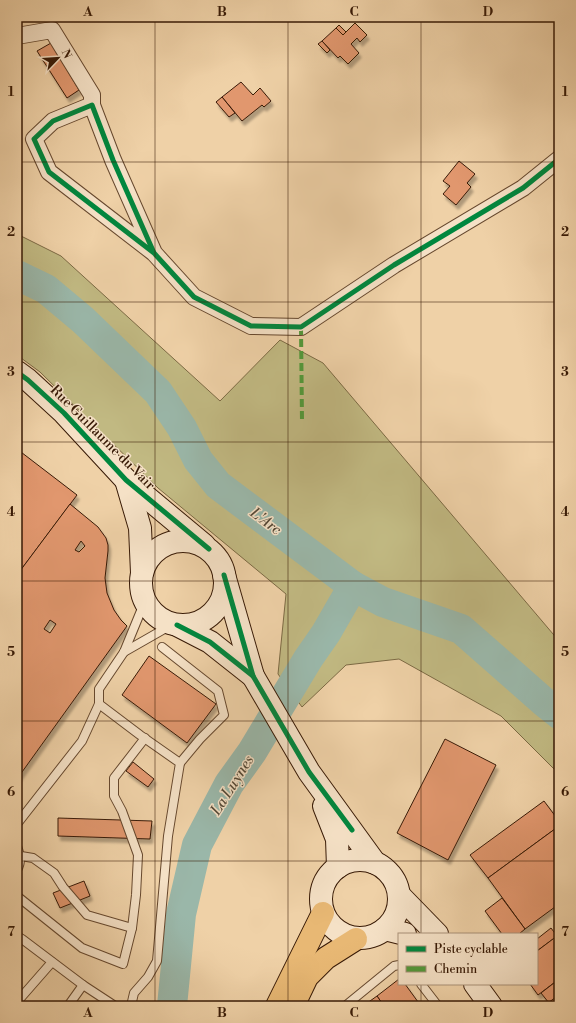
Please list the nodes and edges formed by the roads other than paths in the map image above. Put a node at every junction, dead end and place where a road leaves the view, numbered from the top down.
1 (49, 23) edge
2 (17, 36) edge
3 (92, 105) junction
4 (559, 159) edge
5 (154, 253) junction
6 (17, 372) edge
7 (126, 480) junction
8 (209, 549) junction
9 (142, 572) junction
10 (224, 575) junction
11 (145, 601) junction
12 (175, 624) junction
13 (162, 647) dead end
14 (124, 652) junction
15 (257, 682) junction
16 (99, 704) junction
17 (145, 738) junction
18 (180, 763) junction
19 (309, 772) junction
20 (17, 824) edge
21 (17, 846) edge
22 (21, 856) junction
23 (375, 863) junction
24 (338, 867) junction
25 (17, 870) edge
26 (399, 895) junction
27 (17, 896) edge
28 (322, 913) junction
29 (132, 928) junction
30 (395, 932) edge
31 (430, 932) edge
32 (356, 939) junction
33 (19, 940) edge
34 (52, 962) junction
35 (398, 965) edge
36 (83, 985) junction
37 (422, 985) edge
38 (476, 985) edge
39 (17, 1002) edge
40 (68, 1006) edge
41 (113, 1006) edge
42 (131, 1006) edge
43 (277, 1006) edge
44 (293, 1006) edge
45 (345, 1006) edge
46 (438, 1006) edge
47 (491, 1006) edge

1 - 2 street
1 - 3 street
3 - 5 street
3 - 5 street
4 - 5 street
6 - 7 main road, Rue Guillaume du Vair
7 - 8 main road, Rue Guillaume du Vair
7 - 9 main road, Rue Guillaume du Vair
8 - 9 main road
8 - 10 main road
9 - 11 main road
10 - 12 main road
10 - 15 main road
11 - 12 main road
11 - 14 lane
12 - 14 lane
12 - 15 main road
13 - 18 lane
14 - 16 lane
15 - 19 main road
16 - 17 lane
16 - 20 lane
17 - 18 lane
17 - 29 lane
18 - 42 lane
19 - 23 main road
19 - 24 main road
21 - 22 lane
22 - 25 lane
22 - 29 lane
23 - 24 main road
23 - 26 main road
24 - 28 main road
26 - 30 main road
26 - 31 main road
27 - 29 lane
28 - 32 main road
28 - 43 highway
30 - 32 main road
32 - 44 highway
33 - 34 lane
34 - 36 lane
34 - 39 lane
35 - 45 lane
36 - 40 lane
36 - 41 lane
37 - 46 lane
38 - 47 main road

